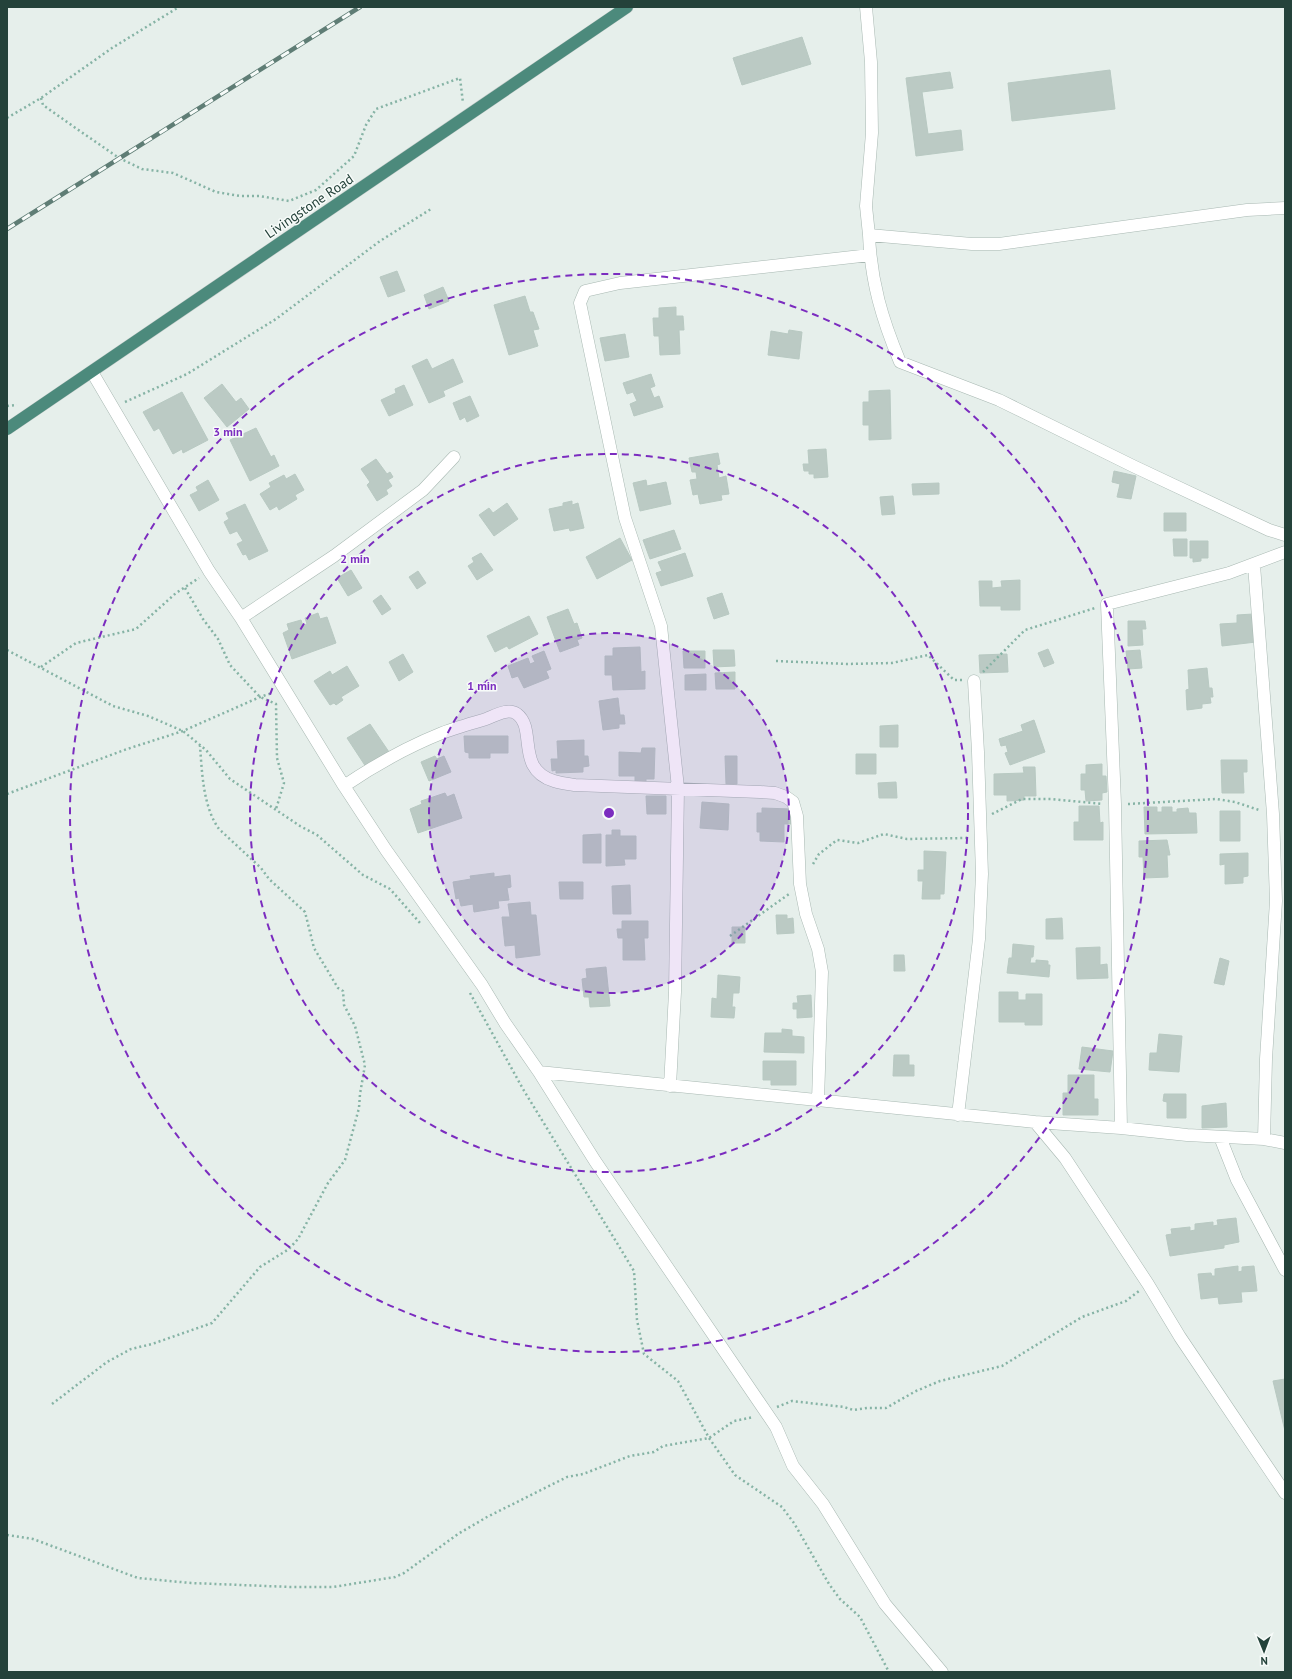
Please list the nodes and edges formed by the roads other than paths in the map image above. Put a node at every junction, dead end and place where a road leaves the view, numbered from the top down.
1 (627, 7) edge
2 (866, 7) edge
3 (1285, 208) edge
4 (869, 235) junction
5 (870, 255) junction
6 (92, 372) junction
7 (7, 429) edge
8 (454, 457) dead end
9 (1285, 535) edge
10 (1285, 552) edge
11 (1254, 565) junction
12 (241, 618) junction
13 (974, 681) road end
14 (344, 786) junction
15 (678, 788) junction
16 (1281, 901) edge
17 (539, 1072) junction
18 (670, 1086) junction
19 (818, 1101) junction
20 (958, 1115) junction
21 (1035, 1122) junction
22 (1121, 1128) junction
23 (1220, 1137) junction
24 (1264, 1139) junction
25 (1285, 1143) edge
26 (1285, 1270) edge
27 (1285, 1493) edge
28 (942, 1672) edge

1 - 6 highway, Livingstone Road
2 - 4 street
3 - 4 street
4 - 5 street
5 - 9 street
5 - 15 street
6 - 7 highway, Livingstone Road
6 - 12 street
8 - 12 street
10 - 11 street
11 - 16 street
11 - 22 street
12 - 14 street
13 - 20 street
14 - 15 street
14 - 17 street
15 - 18 street
15 - 19 street
16 - 24 street
17 - 18 street
17 - 28 street
18 - 19 street
19 - 20 street
20 - 21 street
21 - 22 street
21 - 27 street
22 - 23 street
23 - 24 street
23 - 26 street
24 - 25 street

